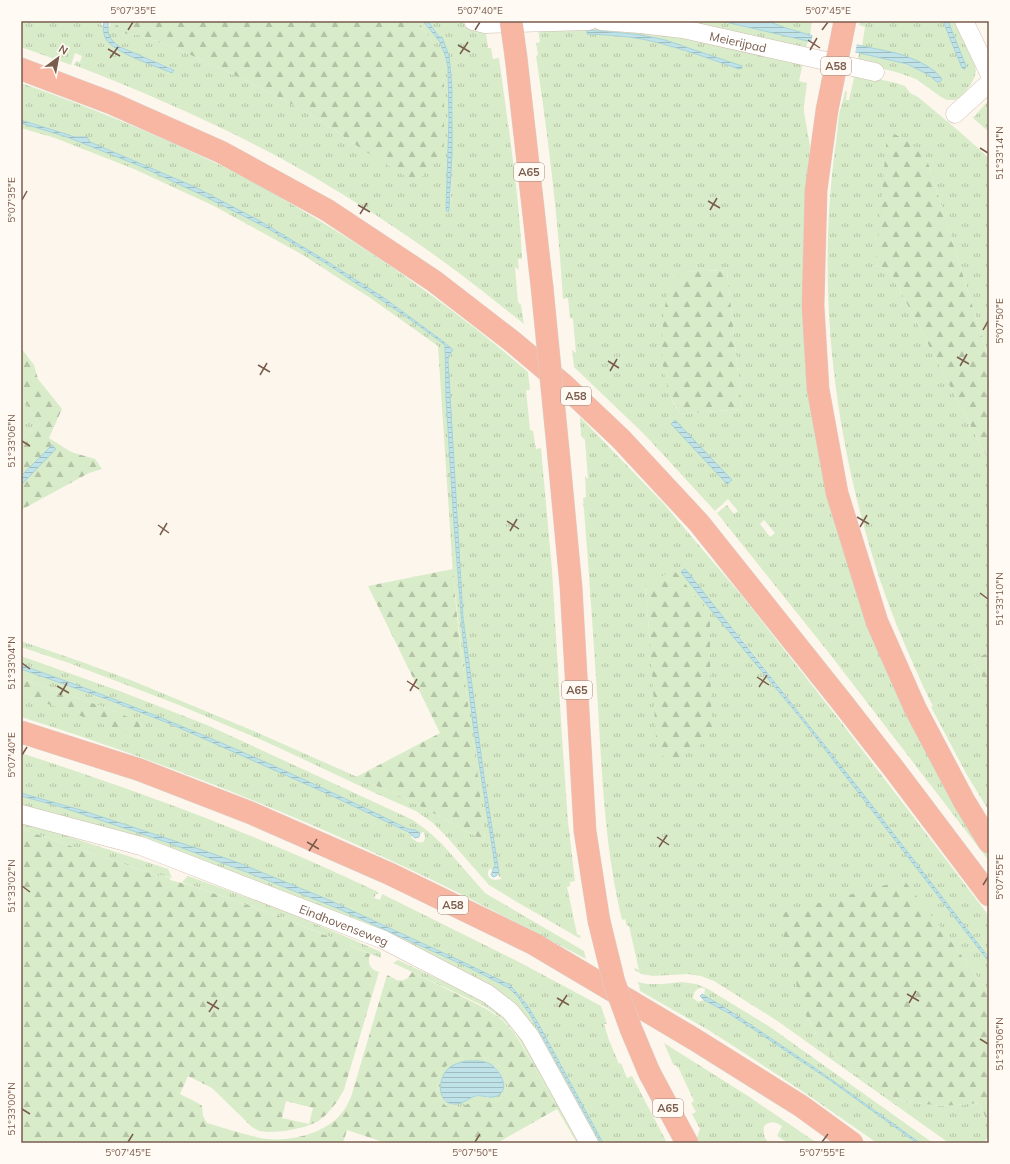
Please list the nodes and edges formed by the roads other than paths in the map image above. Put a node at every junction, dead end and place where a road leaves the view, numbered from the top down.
1 (473, 21) edge
2 (511, 21) edge
3 (589, 21) edge
4 (601, 21) edge
5 (845, 21) edge
6 (964, 21) edge
7 (21, 69) edge
8 (875, 72) dead end
9 (989, 73) edge
10 (989, 83) edge
11 (955, 114) dead end
12 (21, 732) edge
13 (21, 814) edge
14 (989, 842) edge
15 (989, 895) edge
16 (589, 1143) edge
17 (686, 1143) edge
18 (852, 1143) edge

1 - 3 street
2 - 17 highway, A65, bridge
4 - 8 street, Meierijpad
5 - 14 highway, A58, bridge
6 - 9 street
7 - 15 highway, A58
10 - 11 street
12 - 18 highway, A58
13 - 16 street, Eindhovenseweg

